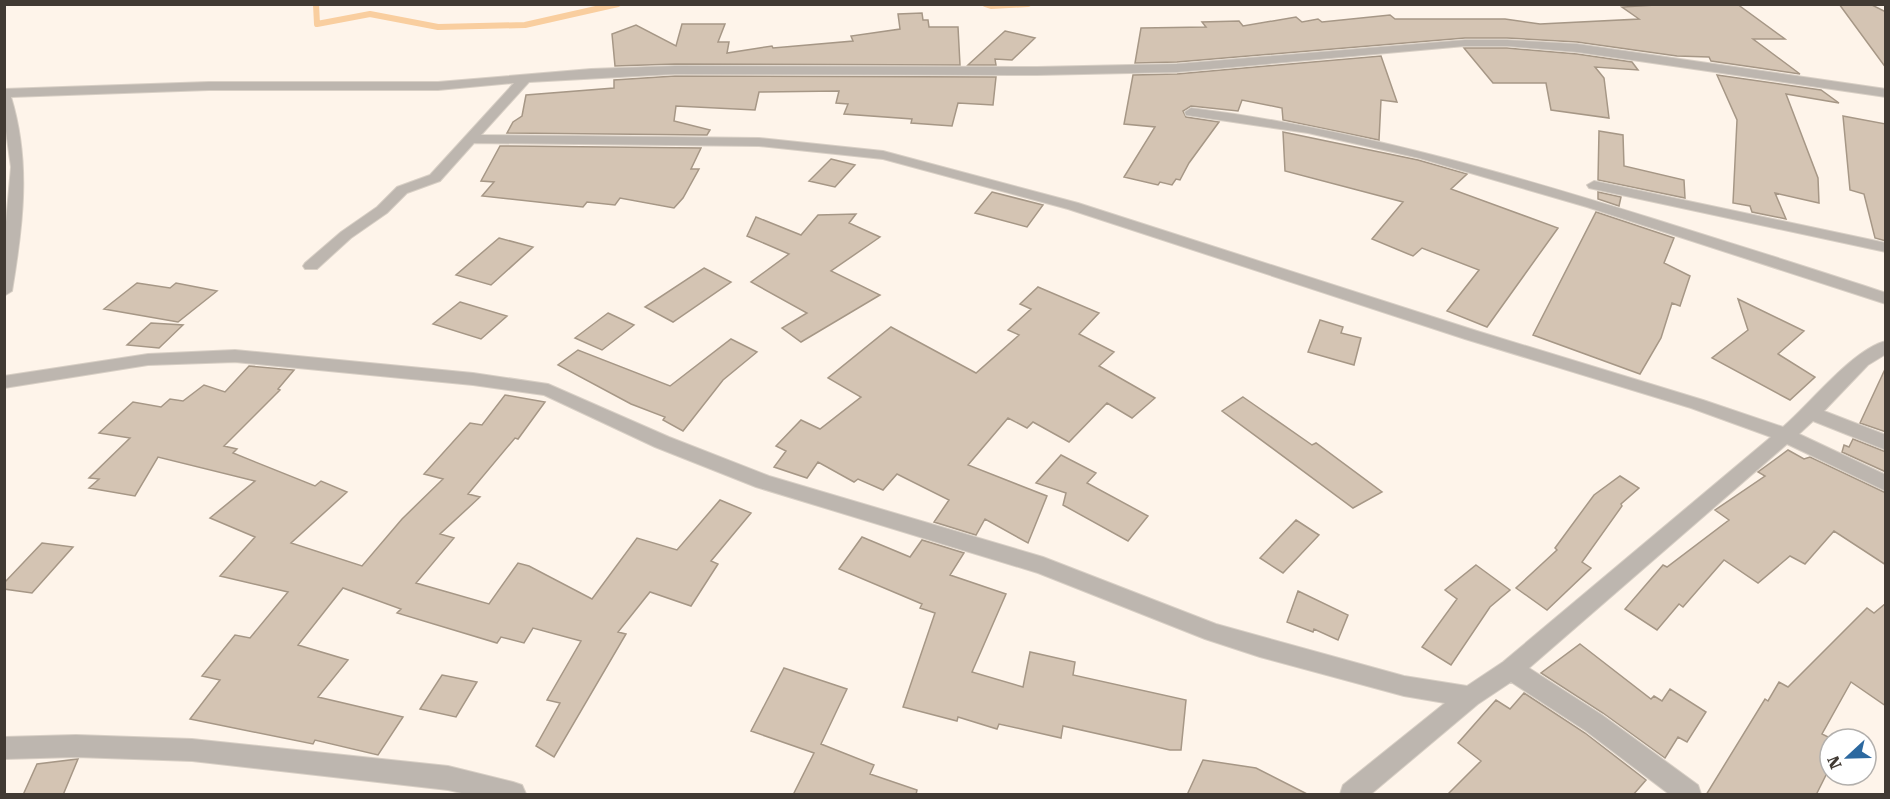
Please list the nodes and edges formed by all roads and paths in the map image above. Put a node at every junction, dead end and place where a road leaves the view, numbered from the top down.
1 (525, 79) junction
2 (4, 93) edge
3 (1886, 93) edge
4 (1191, 112) dead end
5 (471, 140) junction
6 (1594, 185) dead end
7 (1886, 248) edge
8 (8, 251) edge
9 (311, 266) dead end
10 (4, 291) edge
11 (1886, 299) edge
12 (1886, 346) edge
13 (4, 382) edge
14 (1810, 413) junction
15 (1783, 434) junction
16 (1886, 443) edge
17 (1886, 484) edge
18 (1510, 669) junction
19 (1470, 697) junction
20 (4, 748) edge
21 (513, 795) edge
22 (1352, 795) edge
23 (1689, 795) edge

1 - 2 street
1 - 3 street
1 - 5 street
2 - 8 street
4 - 11 street
5 - 9 street
5 - 15 street
6 - 7 street
8 - 10 street
12 - 14 street
13 - 19 street
14 - 15 street
14 - 16 street
15 - 17 street
15 - 18 street
18 - 19 street
18 - 23 street
19 - 22 street
20 - 21 street

